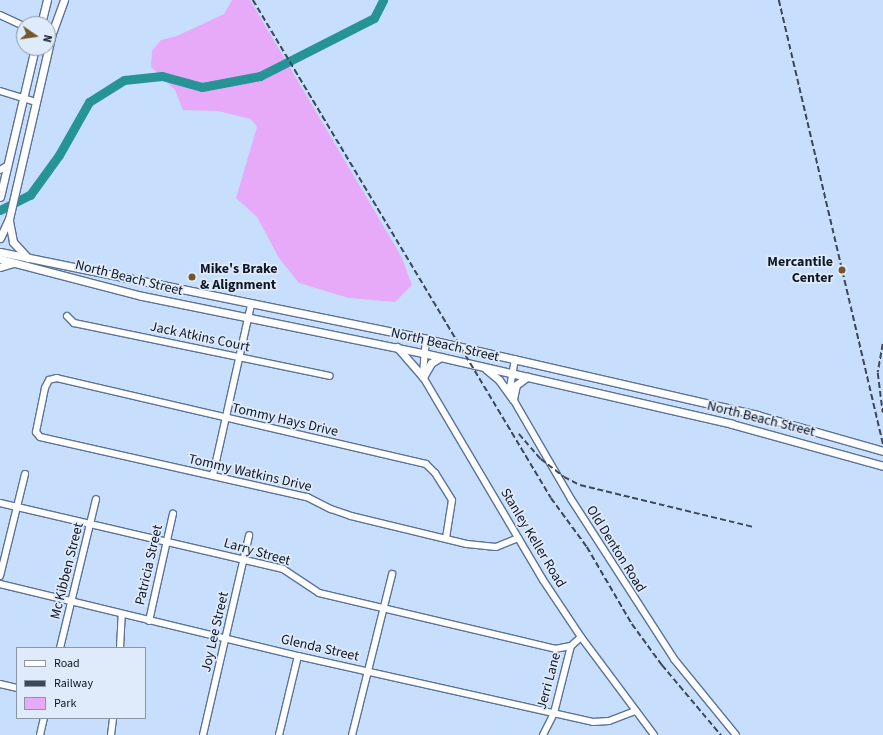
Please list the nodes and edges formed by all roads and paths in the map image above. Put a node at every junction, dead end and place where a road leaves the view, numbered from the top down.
1 (47, 0) edge
2 (64, 0) edge
3 (0, 15) edge
4 (43, 16) edge
5 (56, 19) edge
6 (16, 22) edge
7 (33, 56) edge
8 (45, 56) edge
9 (0, 91) edge
10 (24, 99) junction
11 (36, 102) junction
12 (8, 165) junction
13 (0, 170) edge
14 (0, 196) edge
15 (9, 219) junction
16 (0, 238) edge
17 (0, 252) edge
18 (28, 258) junction
19 (0, 259) edge
20 (14, 262) junction
21 (0, 267) edge
22 (145, 282) junction
23 (142, 296) junction
24 (252, 305) junction
25 (67, 316) dead end
26 (248, 319) junction
27 (426, 339) junction
28 (397, 347) junction
29 (423, 353) junction
30 (441, 357) junction
31 (239, 358) junction
32 (515, 359) junction
33 (485, 368) junction
34 (512, 374) junction
35 (330, 376) dead end
36 (423, 377) junction
37 (57, 378) joint
38 (528, 378) junction
39 (654, 392) junction
40 (514, 399) junction
41 (651, 405) junction
42 (757, 415) junction
43 (225, 418) junction
44 (753, 429) junction
45 (883, 451) edge
46 (883, 466) edge
47 (25, 474) dead end
48 (213, 475) junction
49 (96, 499) dead end
50 (0, 503) edge
51 (17, 506) junction
52 (174, 514) dead end
53 (91, 524) junction
54 (249, 535) dead end
55 (446, 538) junction
56 (518, 538) junction
57 (167, 541) junction
58 (244, 559) junction
59 (392, 574) dead end
60 (0, 576) edge
61 (0, 584) edge
62 (71, 603) junction
63 (383, 608) junction
64 (122, 614) junction
65 (149, 621) junction
66 (581, 637) junction
67 (226, 639) junction
68 (571, 646) junction
69 (60, 647) edge
70 (120, 647) edge
71 (298, 656) junction
72 (368, 671) junction
73 (0, 684) edge
74 (16, 688) edge
75 (635, 711) junction
76 (554, 713) junction
77 (44, 719) edge
78 (112, 719) edge
79 (40, 735) edge
80 (111, 735) edge
81 (203, 735) edge
82 (279, 735) edge
83 (352, 735) edge
84 (543, 735) edge
85 (654, 735) edge
86 (736, 735) edge

1 - 4 main road
2 - 5 main road
3 - 6 street
7 - 10 main road
8 - 11 main road
9 - 10 street
10 - 11 street
10 - 12 main road
11 - 15 main road
12 - 13 street
12 - 14 main road
15 - 16 main road
15 - 18 main road
17 - 18 main road, North Beach Street
18 - 22 main road, North Beach Street
19 - 20 main road, North Beach Street
20 - 21 main road
20 - 23 main road, North Beach Street
22 - 23 main road
22 - 24 main road, North Beach Street
23 - 26 main road, North Beach Street
24 - 26 street
24 - 27 main road, North Beach Street
25 - 31 street, Jack Atkins Court
26 - 28 main road, North Beach Street
26 - 31 street
27 - 29 street
27 - 32 main road, North Beach Street
28 - 29 main road, North Beach Street
28 - 36 main road
29 - 30 main road, North Beach Street
29 - 36 street
30 - 33 main road, North Beach Street
30 - 36 main road
31 - 35 street, Jack Atkins Court
31 - 43 street
32 - 34 street, Old Denton Road
32 - 39 main road, North Beach Street
33 - 34 main road, North Beach Street
33 - 40 main road
34 - 38 main road, North Beach Street
34 - 40 street, Old Denton Road
36 - 56 street, Stanley Keller Road
37 - 43 street, Tommy Hays Drive
37 - 48 street, Tommy Watkins Drive
38 - 40 main road
38 - 41 main road, North Beach Street
39 - 41 main road
39 - 42 main road, North Beach Street
40 - 86 street, Old Denton Road
41 - 44 main road, North Beach Street
42 - 44 main road
42 - 45 main road, North Beach Street
43 - 48 street
43 - 55 street, Tommy Hays Drive
44 - 46 main road, North Beach Street
47 - 51 street
48 - 55 street, Tommy Watkins Drive
49 - 53 street, Mc Kibben Street
50 - 51 street, Larry Street
51 - 53 street, Larry Street
51 - 60 street
52 - 57 street, Patricia Street
53 - 57 street, Larry Street
53 - 62 street, Mc Kibben Street
54 - 58 street, Joy Lee Street
55 - 56 street, Tommy Watkins Drive
56 - 66 street, Stanley Keller Road
57 - 58 street, Larry Street
57 - 65 street, Patricia Street
58 - 63 street, Larry Street
58 - 67 street, Joy Lee Street
59 - 63 street
61 - 62 street, Glenda Street
62 - 64 street, Glenda Street
62 - 69 street, Mc Kibben Street
63 - 68 street, Larry Street
63 - 72 street
64 - 65 street, Glenda Street
64 - 70 street, Patricia Street
65 - 67 street, Glenda Street
66 - 68 street, Jerri Lane
66 - 75 street, Stanley Keller Road
67 - 71 street, Glenda Street
67 - 81 street, Joy Lee Street
68 - 76 street, Jerri Lane
71 - 72 street, Glenda Street
71 - 82 street
72 - 76 street, Glenda Street
72 - 83 street
73 - 74 street
75 - 76 street, Glenda Street
75 - 85 street, Stanley Keller Road
76 - 84 street, Jerri Lane
77 - 79 street
78 - 80 street

